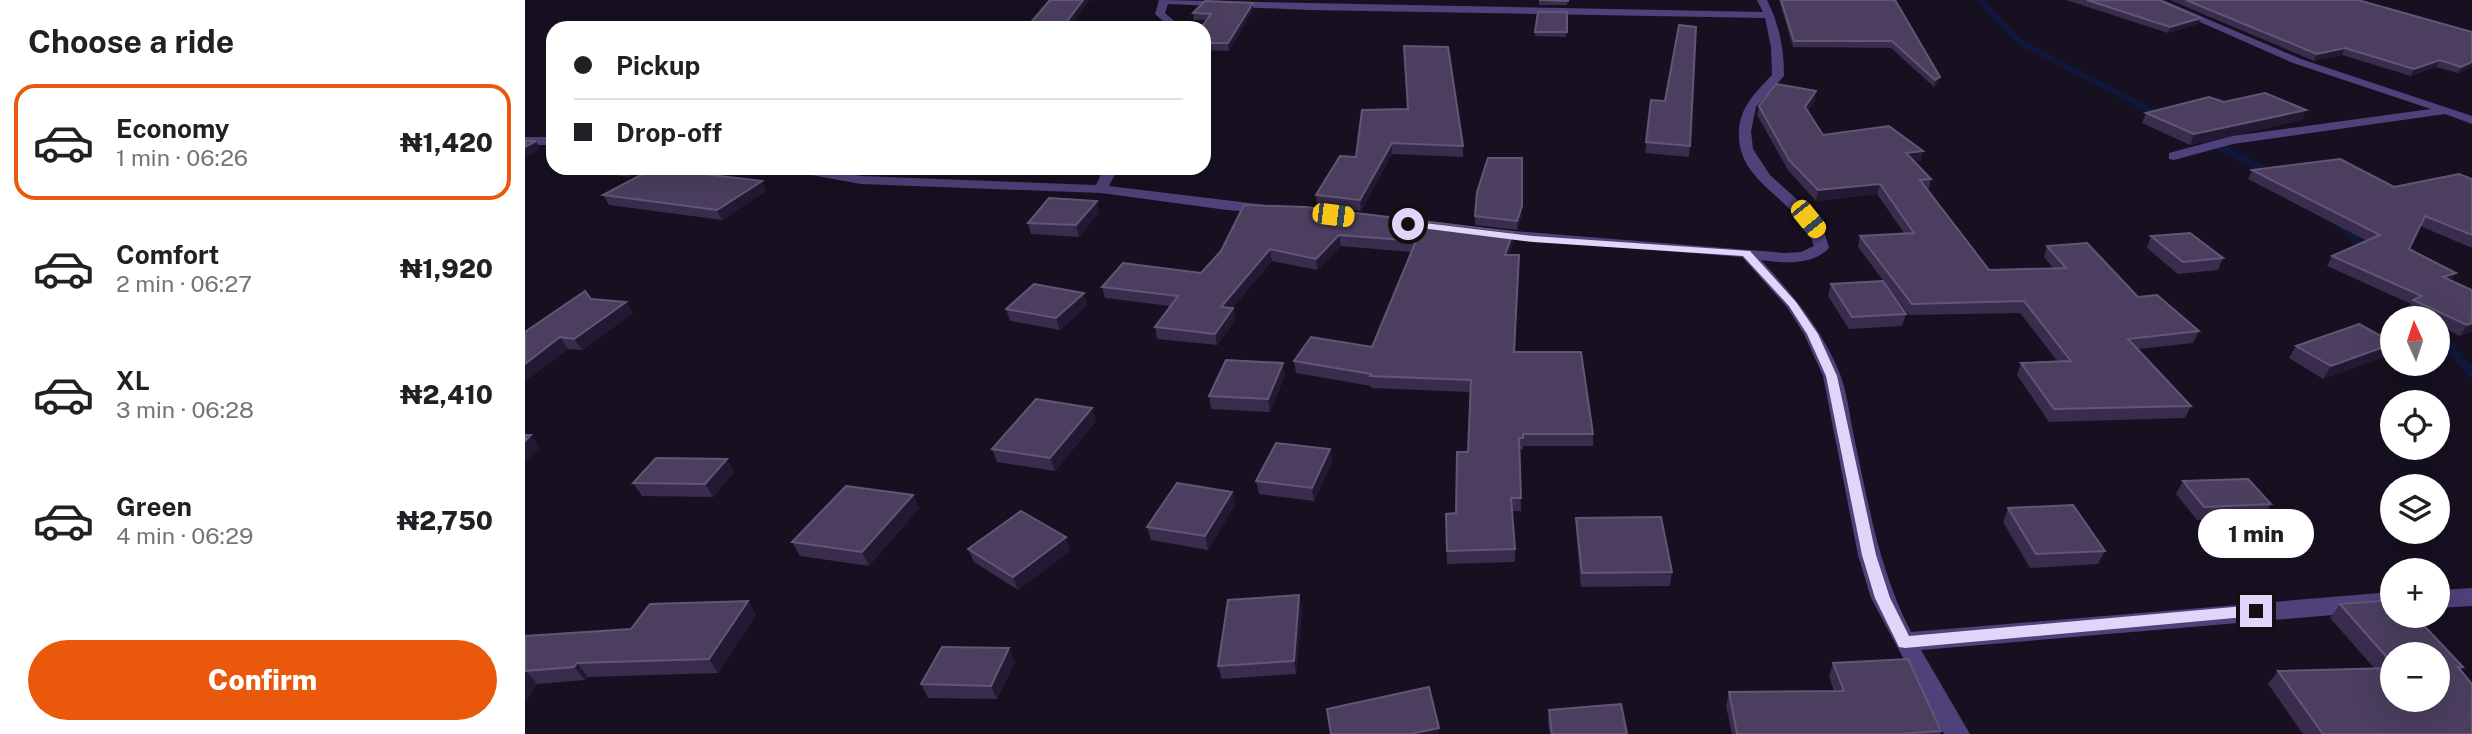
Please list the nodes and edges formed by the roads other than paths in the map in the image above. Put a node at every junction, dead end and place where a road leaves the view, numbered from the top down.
1 (1163, 0) edge
2 (1578, 0) edge
3 (1762, 0) edge
4 (2155, 0) edge
5 (1587, 10) junction
6 (1770, 15) junction
7 (1168, 21) edge
8 (2472, 107) edge
9 (2446, 111) junction
10 (2472, 120) edge
11 (525, 141) edge
12 (546, 141) edge
13 (2174, 156) dead end
14 (834, 175) edge
15 (868, 175) edge
16 (1108, 175) edge
17 (861, 180) junction
18 (1101, 189) junction
19 (1281, 210) edge
20 (1467, 231) edge
21 (1746, 253) junction
22 (2472, 597) edge
23 (2450, 598) edge
24 (2380, 602) edge
25 (1905, 642) junction
26 (1958, 734) edge

1 - 5 street
1 - 7 street
2 - 5 street
3 - 6 street
4 - 9 street
5 - 6 street
6 - 21 street
8 - 9 street
9 - 10 street
9 - 13 street
11 - 12 street
14 - 17 street
15 - 17 street
16 - 18 street
17 - 18 street
18 - 19 street
20 - 21 street
21 - 25 street
22 - 23 street
24 - 25 street
25 - 26 street

